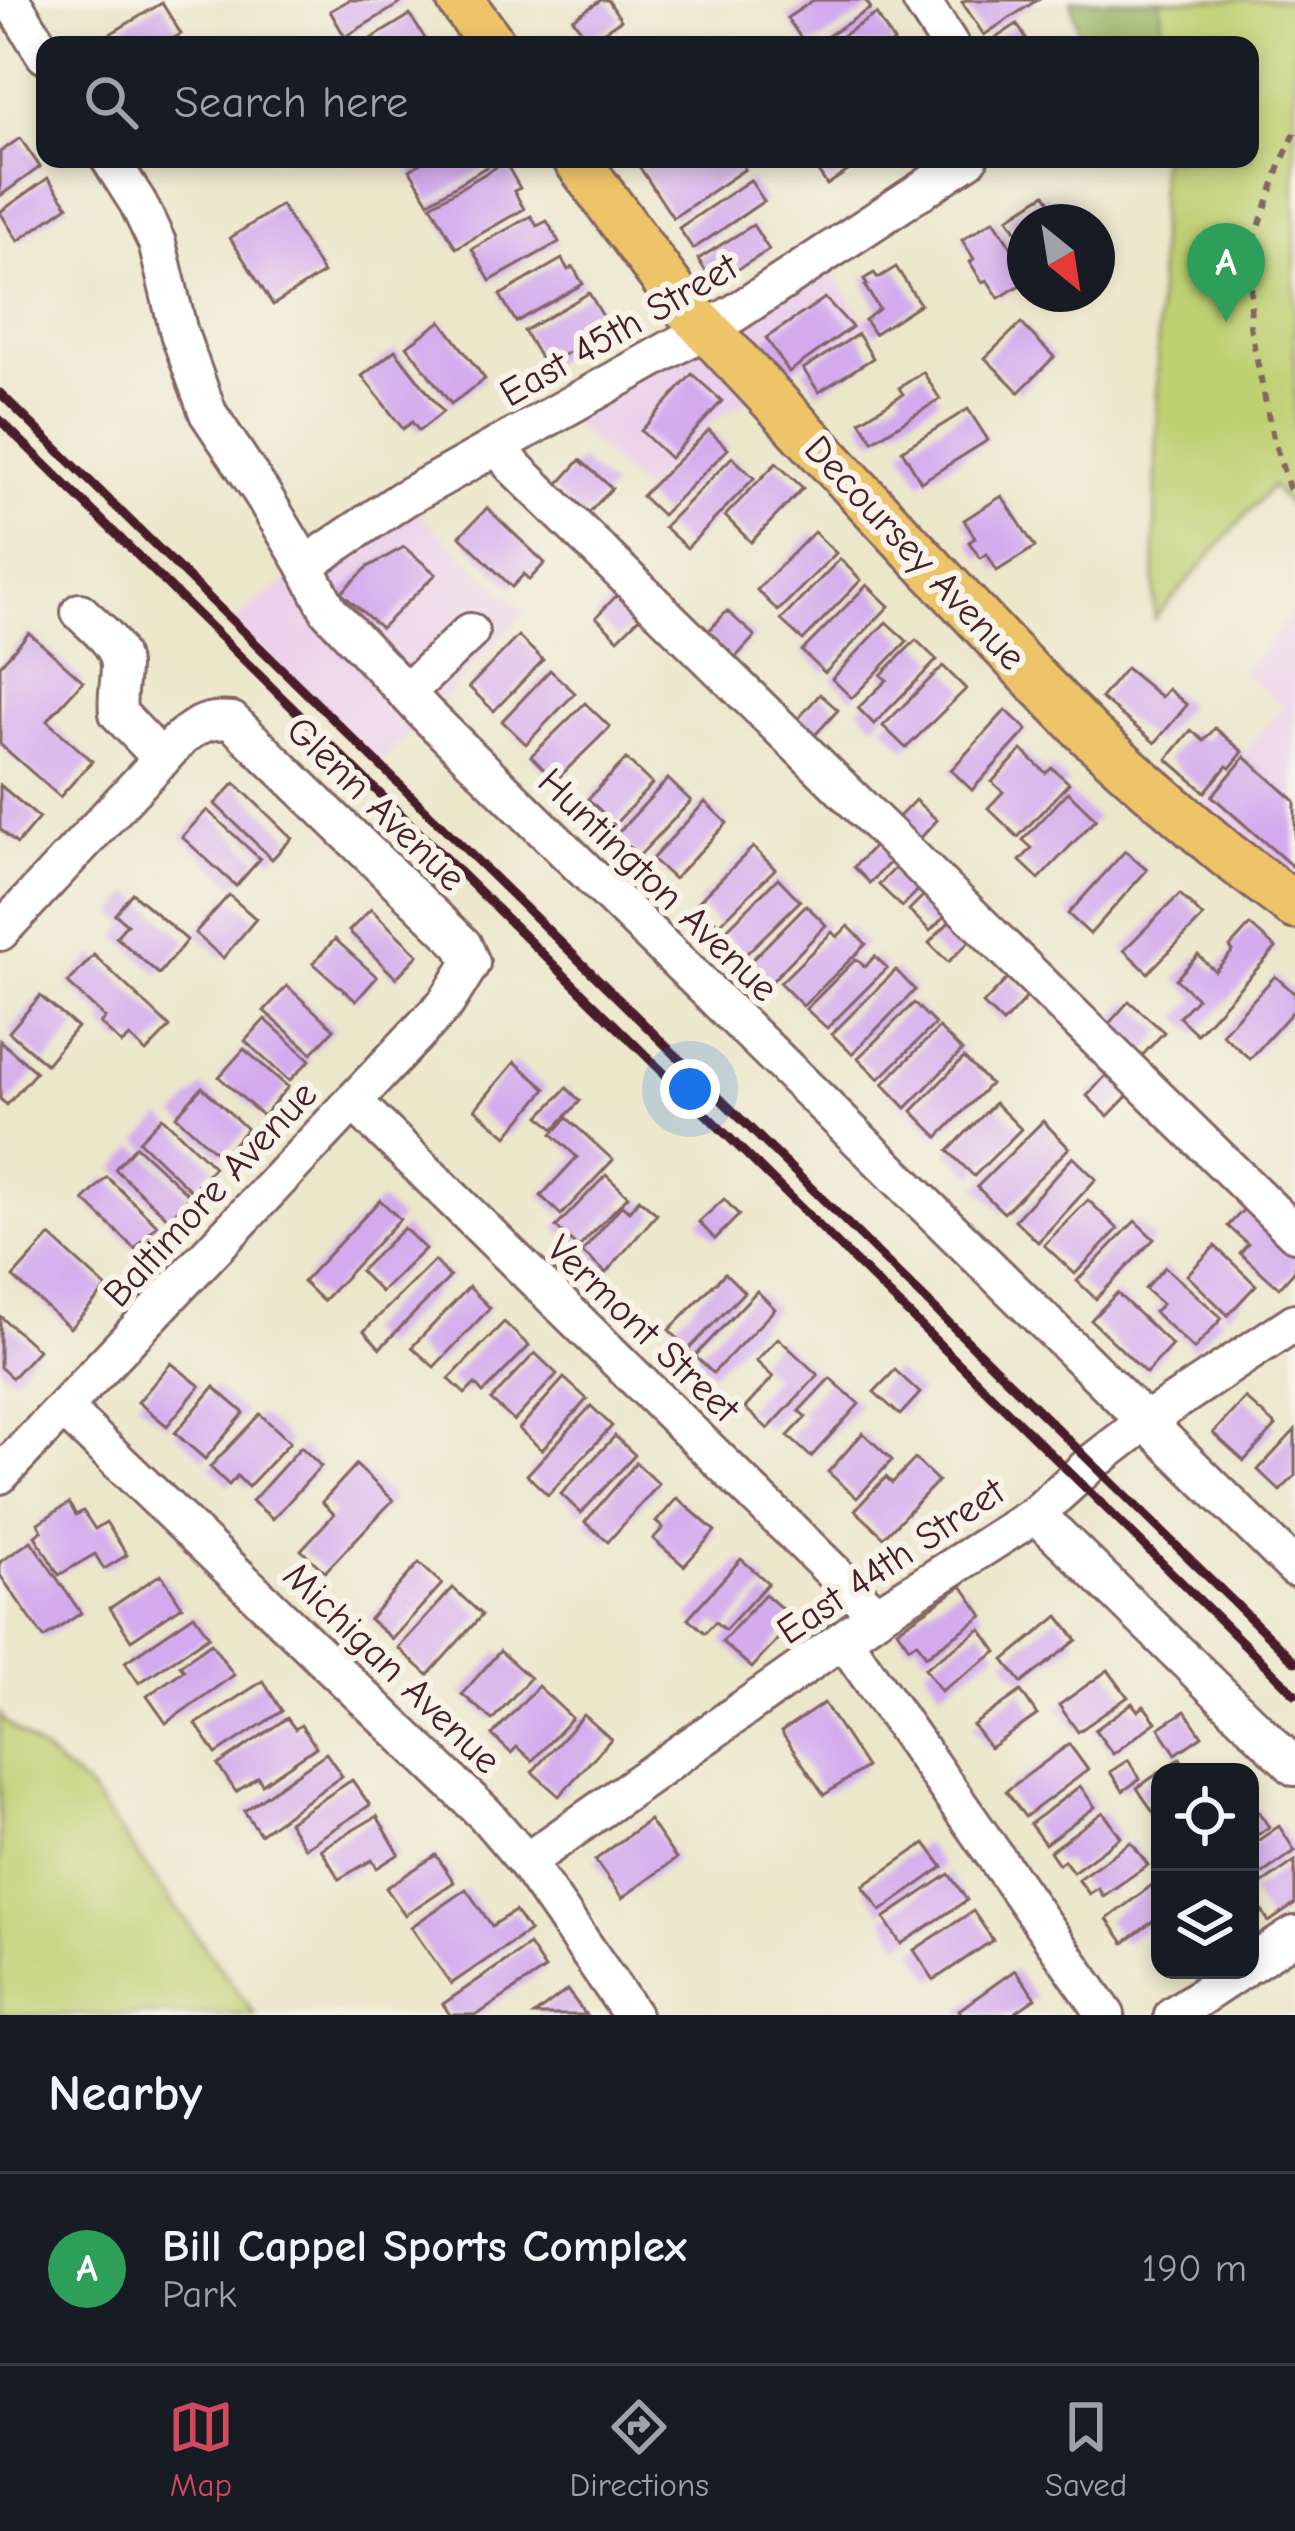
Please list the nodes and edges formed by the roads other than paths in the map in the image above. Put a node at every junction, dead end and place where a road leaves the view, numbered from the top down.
1 (11, 0) edge
2 (460, 0) edge
3 (921, 0) edge
4 (486, 36) edge
5 (944, 36) edge
6 (36, 40) edge
7 (116, 168) edge
8 (583, 168) edge
9 (954, 168) edge
10 (708, 329) junction
11 (498, 446) junction
12 (305, 565) junction
13 (80, 612) dead end
14 (470, 632) dead end
15 (406, 693) junction
16 (161, 759) junction
17 (1295, 907) edge
18 (0, 932) edge
19 (471, 963) joint
20 (353, 1101) junction
21 (1295, 1233) edge
22 (1295, 1322) edge
23 (64, 1409) junction
24 (1146, 1421) junction
25 (0, 1475) edge
26 (1036, 1514) junction
27 (1295, 1568) edge
28 (878, 1615) junction
29 (843, 1639) junction
30 (1295, 1767) edge
31 (526, 1862) junction
32 (1295, 1935) edge
33 (1259, 1958) edge
34 (1227, 1979) edge
35 (632, 2015) edge
36 (1106, 2015) edge
37 (1172, 2015) edge

1 - 6 street
2 - 4 main road
3 - 5 street
7 - 12 street, Huntington Avenue
8 - 10 main road, Decoursey Avenue
9 - 10 street, East 45th Street
10 - 11 street, East 45th Street
10 - 17 main road, Decoursey Avenue
11 - 12 street, East 45th Street
11 - 21 street
12 - 15 street, Huntington Avenue
13 - 16 street
14 - 15 street
15 - 24 street, Huntington Avenue
16 - 18 street
16 - 19 street, Glenn Avenue
19 - 20 street, Baltimore Avenue
20 - 23 street, Baltimore Avenue
20 - 28 street, Vermont Street
22 - 24 street, East 44th Street
23 - 25 street, Baltimore Avenue
23 - 31 street, Michigan Avenue
24 - 26 street, East 44th Street
24 - 27 street, Huntington Avenue
26 - 28 street, East 44th Street
26 - 30 street
28 - 29 street, East 44th Street
29 - 31 street, East 44th Street
29 - 36 street
31 - 35 street, Michigan Avenue
32 - 33 street
34 - 37 street

